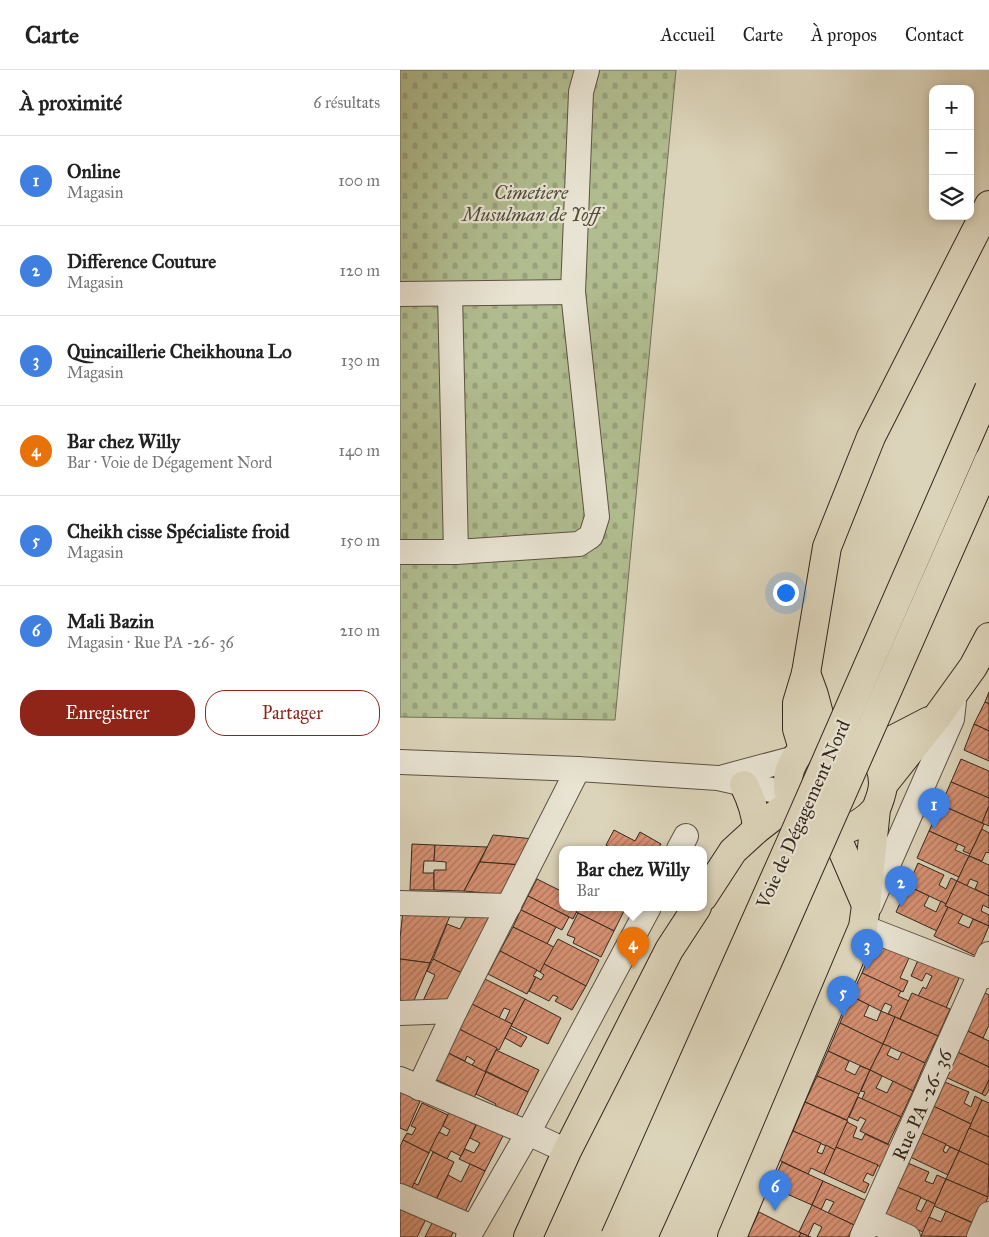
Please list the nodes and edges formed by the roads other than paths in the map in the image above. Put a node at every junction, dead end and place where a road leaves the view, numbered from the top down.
1 (587, 70) edge
2 (989, 205) edge
3 (573, 292) junction
4 (400, 294) edge
5 (450, 294) junction
6 (989, 389) edge
7 (989, 460) edge
8 (400, 552) edge
9 (456, 552) junction
10 (989, 636) edge
11 (955, 692) junction
12 (937, 717) junction
13 (808, 748) junction
14 (870, 751) junction
15 (400, 762) edge
16 (578, 769) junction
17 (731, 782) junction
18 (879, 797) junction
19 (791, 798) junction
20 (822, 827) junction
21 (757, 829) junction
22 (733, 850) junction
23 (707, 892) edge
24 (400, 903) edge
25 (509, 906) junction
26 (647, 911) edge
27 (694, 911) edge
28 (864, 917) junction
29 (986, 968) edge
30 (455, 1011) junction
31 (400, 1013) edge
32 (410, 1083) edge
33 (528, 1133) junction
34 (567, 1152) junction
35 (400, 1196) edge
36 (989, 1214) edge
37 (866, 1229) edge
38 (470, 1232) edge
39 (528, 1237) edge
40 (614, 1237) edge
41 (643, 1237) edge
42 (732, 1237) edge
43 (908, 1237) edge
44 (979, 1237) edge

1 - 3 street
2 - 13 main road
3 - 5 street
3 - 9 street
4 - 5 street
5 - 9 street
6 - 40 main road, Voie de Dégagement Nord, bridge
7 - 41 main road, Voie de Dégagement Nord, bridge
8 - 9 street
10 - 11 main road
11 - 12 main road
11 - 28 street
12 - 14 main road
12 - 18 main road
13 - 14 main road
13 - 17 street
13 - 19 main road
14 - 18 main road
15 - 16 street
16 - 17 street
16 - 25 street
17 - 19 street
17 - 21 main road
18 - 20 main road
18 - 28 main road
19 - 20 main road
19 - 21 main road
20 - 22 main road
20 - 28 main road
21 - 22 main road
22 - 23 main road
24 - 25 street
25 - 30 street
26 - 33 street
27 - 34 main road
28 - 29 street
28 - 42 main road
29 - 37 street, Rue PA -26- 36
30 - 31 street
30 - 32 street
32 - 33 street
33 - 34 street
33 - 38 street
34 - 39 main road
35 - 38 street
36 - 44 street
37 - 43 street

